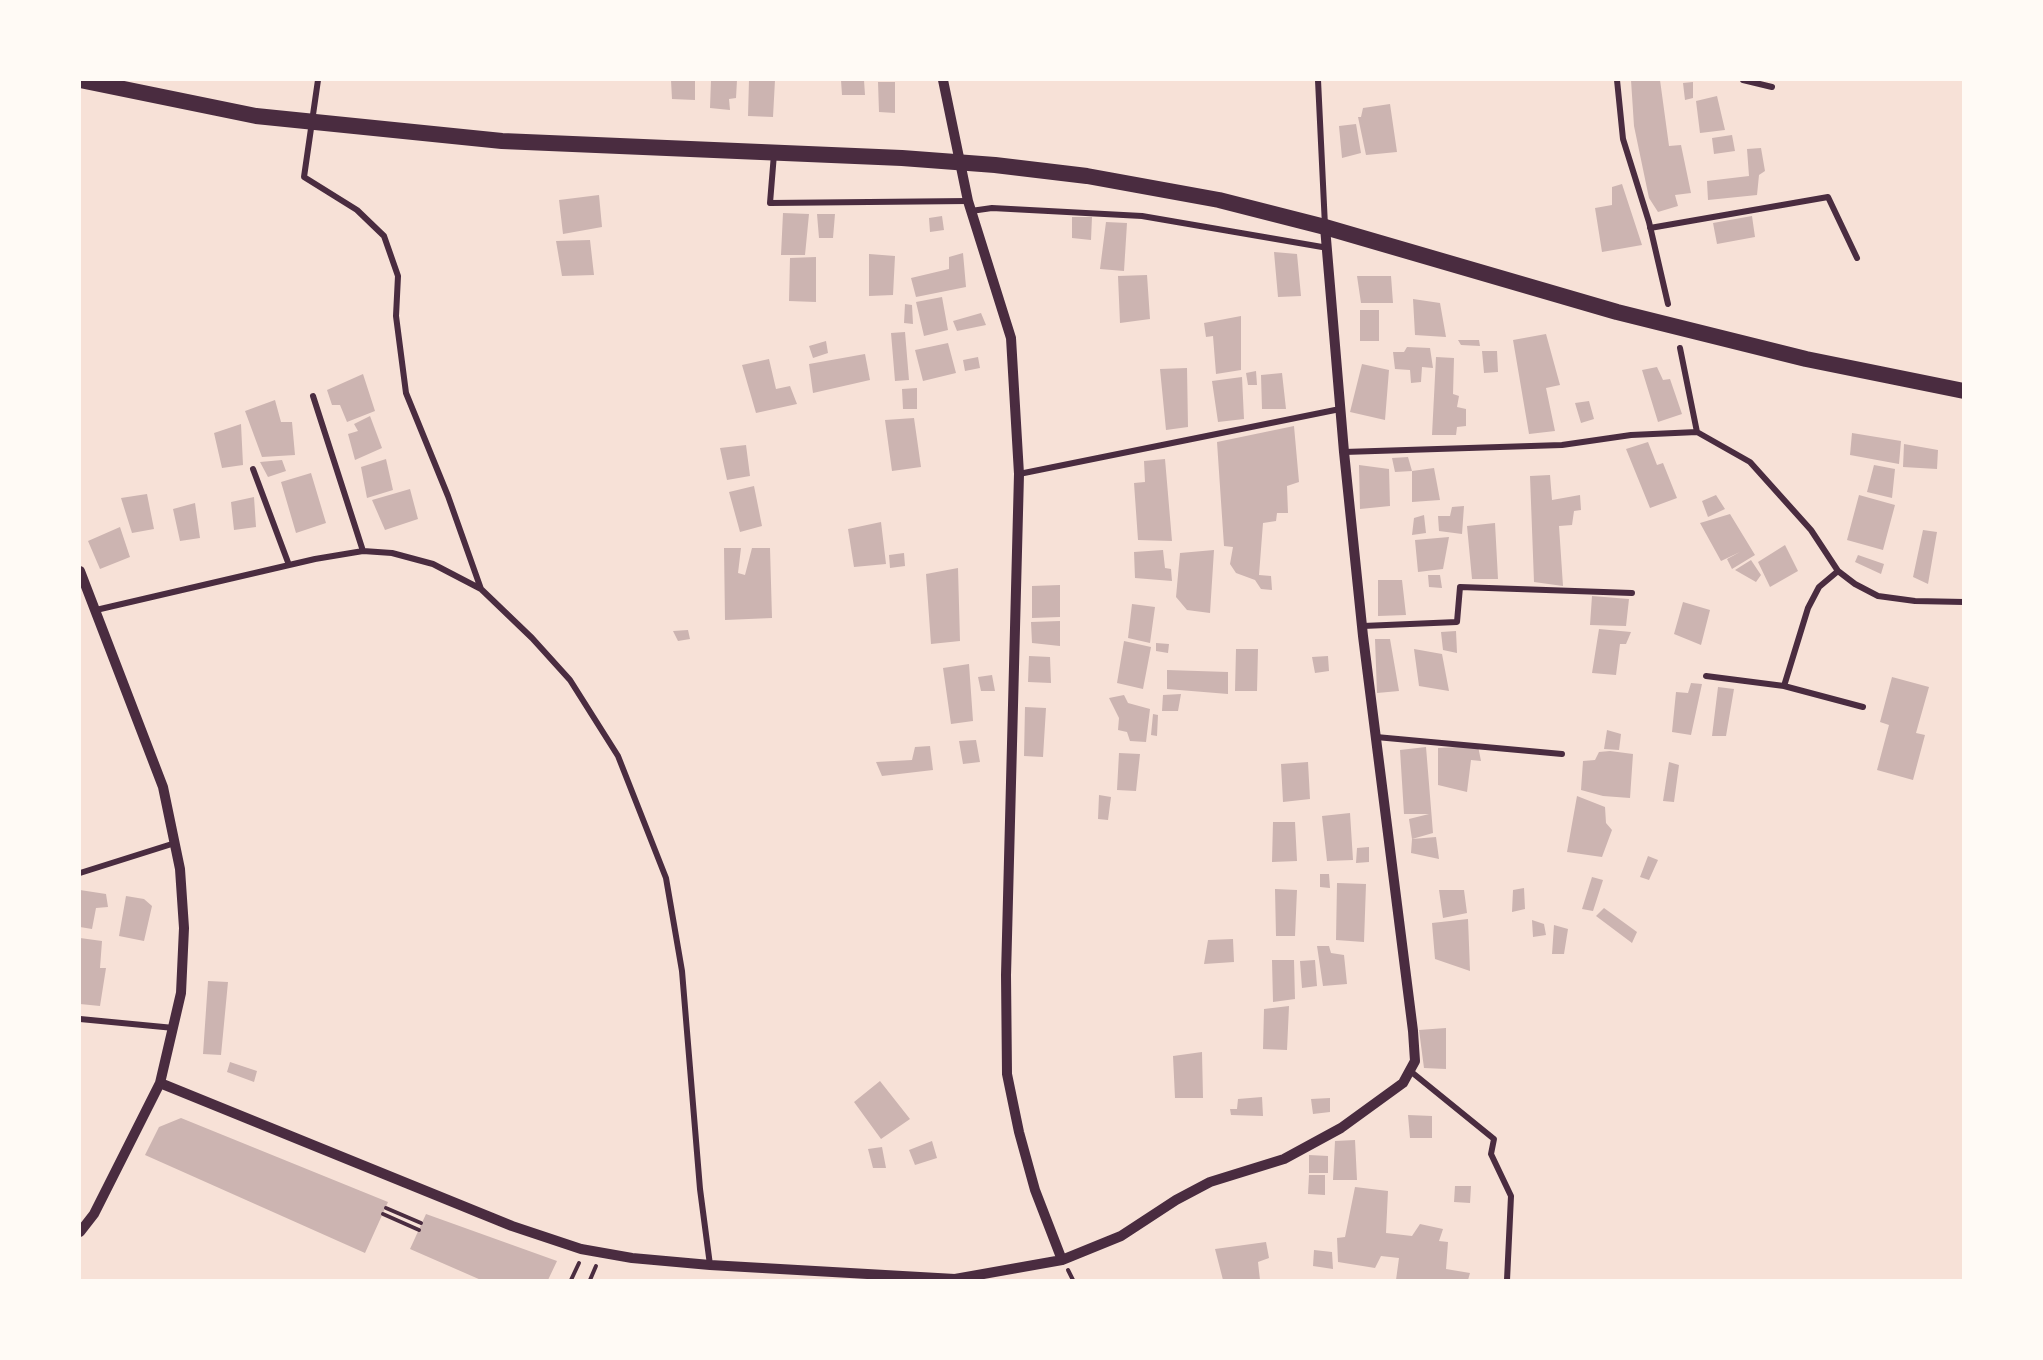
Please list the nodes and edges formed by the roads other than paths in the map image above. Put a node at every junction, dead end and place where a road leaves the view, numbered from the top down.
1 (80, 80) edge
2 (318, 80) edge
3 (943, 80) edge
4 (1317, 80) edge
5 (1617, 80) edge
6 (1743, 80) edge
7 (1772, 87) dead end
8 (774, 153) junction
9 (969, 206) junction
10 (1325, 227) junction
11 (1650, 228) junction
12 (1328, 248) junction
13 (1857, 258) dead end
14 (1668, 304) dead end
15 (1680, 348) dead end
16 (1964, 391) edge
17 (314, 396) dead end
18 (1340, 409) junction
19 (1698, 432) junction
20 (1344, 452) junction
21 (253, 469) dead end
22 (1019, 474) junction
23 (363, 550) junction
24 (289, 565) junction
25 (80, 572) edge
26 (1838, 572) junction
27 (481, 589) junction
28 (1632, 593) dead end
29 (1964, 602) edge
30 (96, 610) junction
31 (1363, 626) junction
32 (1706, 676) dead end
33 (1784, 686) junction
34 (1863, 707) dead end
35 (1375, 737) junction
36 (1562, 754) dead end
37 (175, 843) junction
38 (80, 873) edge
39 (80, 1019) edge
40 (174, 1028) junction
41 (1409, 1071) junction
42 (160, 1083) junction
43 (80, 1232) edge
44 (1062, 1260) junction
45 (710, 1265) junction
46 (805, 1276) edge
47 (1507, 1281) edge

1 - 8 highway
2 - 27 street
3 - 9 street
4 - 10 street
5 - 11 street
6 - 7 street
8 - 9 street
8 - 10 highway
9 - 12 street
9 - 22 street
10 - 12 street
10 - 16 highway
11 - 13 street
11 - 14 street
12 - 18 street
15 - 19 street
17 - 23 street
18 - 20 street
18 - 22 street
19 - 20 street
19 - 26 street
20 - 31 street
21 - 24 street
22 - 44 street
23 - 24 street
23 - 27 street
24 - 30 street
25 - 30 street
26 - 29 street
26 - 33 street
27 - 45 street
28 - 31 street
30 - 37 street
31 - 35 street
32 - 33 street
33 - 34 street
35 - 36 street
35 - 41 street
37 - 38 street
37 - 40 street
39 - 40 street
40 - 42 street
41 - 44 street
41 - 47 street
42 - 43 street
42 - 45 street
44 - 46 street
45 - 46 street

